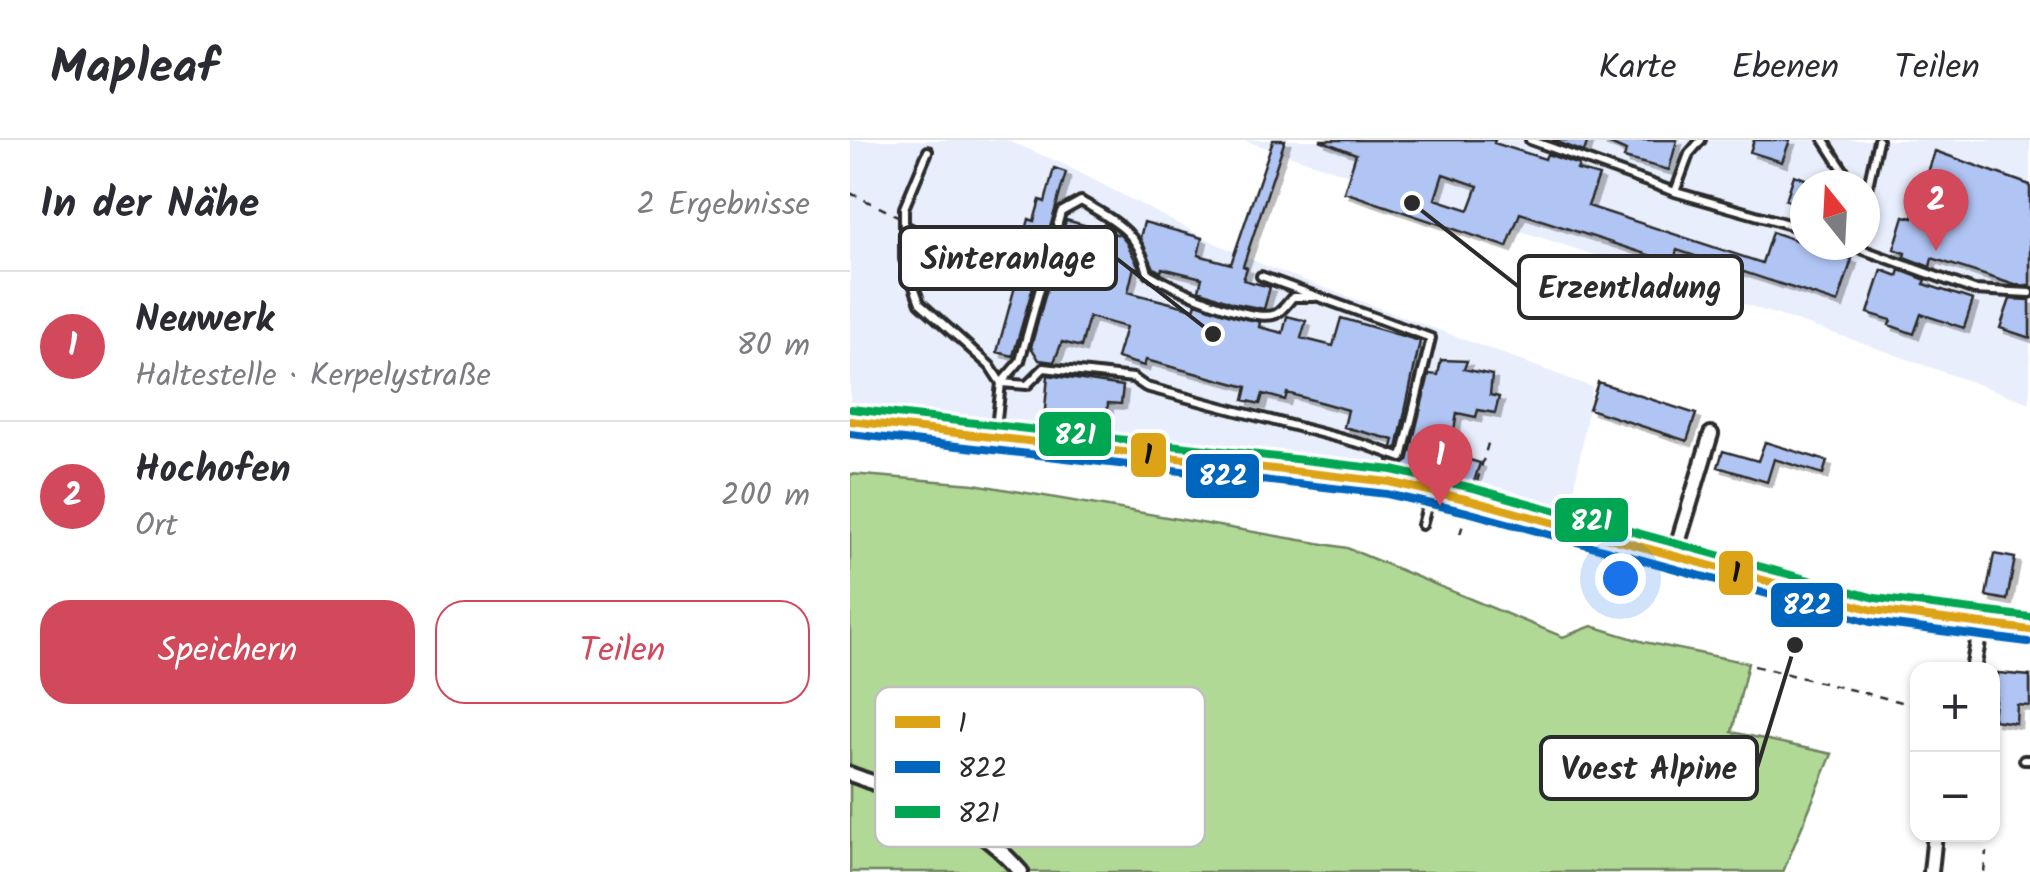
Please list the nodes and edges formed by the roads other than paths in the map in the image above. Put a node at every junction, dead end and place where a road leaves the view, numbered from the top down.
1 (1530, 140) edge
2 (1701, 140) edge
3 (1824, 140) edge
4 (1878, 140) edge
5 (928, 151) dead end
6 (1843, 170) edge
7 (1870, 170) edge
8 (1675, 192) junction
9 (1790, 225) edge
10 (1880, 254) edge
11 (1260, 276) dead end
12 (2030, 293) edge
13 (1315, 297) junction
14 (1001, 383) junction
15 (850, 421) edge
16 (1711, 434) dead end
17 (995, 438) junction
18 (1431, 490) junction
19 (1422, 525) dead end
20 (1674, 556) junction
21 (1982, 624) junction
22 (2030, 630) edge
23 (1975, 662) edge
24 (850, 774) edge
25 (875, 783) edge
26 (1934, 842) edge
27 (996, 847) edge
28 (1021, 872) edge
29 (1931, 872) edge

1 - 8 lane
2 - 8 lane
3 - 6 lane
4 - 7 lane
5 - 14 lane
8 - 9 lane
10 - 12 lane
11 - 13 lane
13 - 14 lane
13 - 14 lane
14 - 17 lane
15 - 17 main road
16 - 20 street
17 - 18 main road
18 - 19 lane
18 - 20 main road
20 - 21 main road
21 - 22 main road
21 - 23 street
24 - 25 street
26 - 29 street
27 - 28 street

